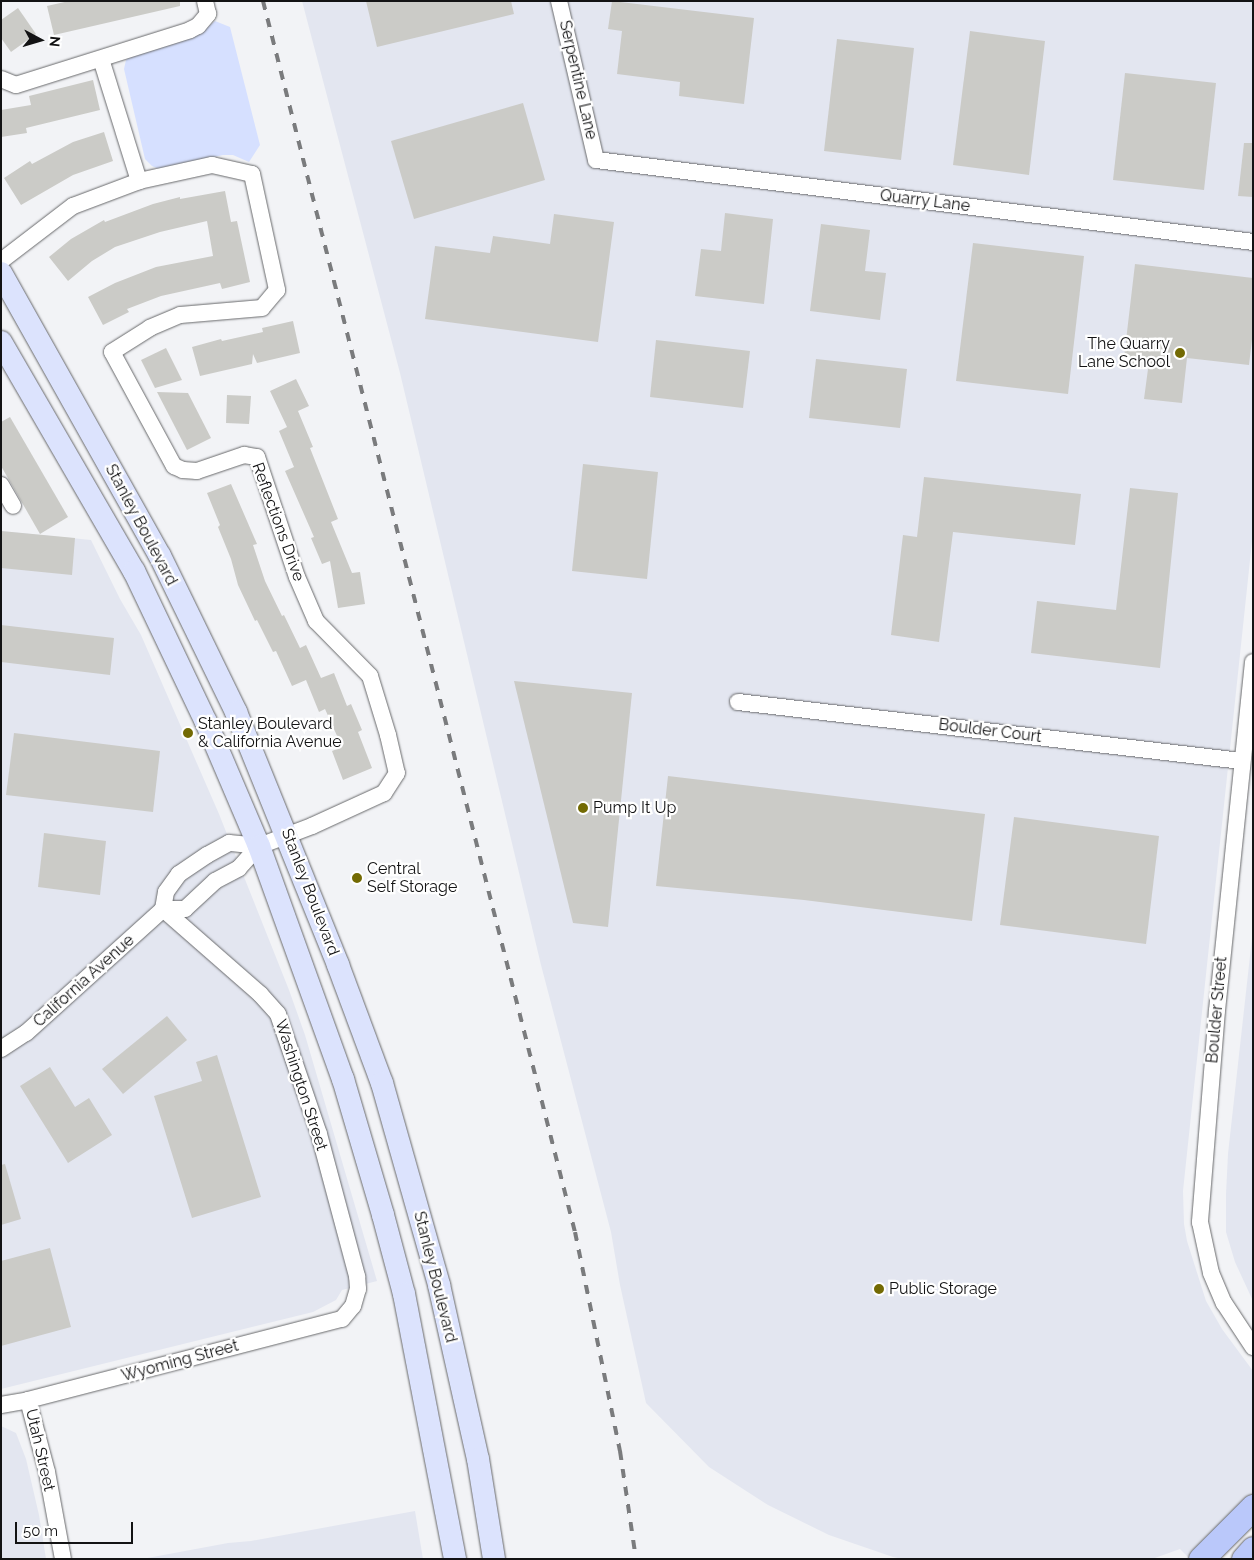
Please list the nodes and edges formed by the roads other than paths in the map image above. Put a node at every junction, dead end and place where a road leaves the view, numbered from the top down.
1 (205, 1) edge
2 (559, 1) edge
3 (101, 59) junction
4 (1, 79) edge
5 (596, 160) joint
6 (139, 181) junction
7 (1253, 242) edge
8 (1, 261) edge
9 (1, 273) edge
10 (1, 304) edge
11 (1, 342) edge
12 (92, 434) junction
13 (1, 485) edge
14 (13, 506) dead end
15 (160, 556) junction
16 (134, 571) junction
17 (1253, 662) edge
18 (738, 702) dead end
19 (1242, 761) junction
20 (288, 835) junction
21 (259, 846) junction
22 (164, 909) junction
23 (1, 1049) edge
24 (353, 1306) joint
25 (1253, 1347) edge
26 (28, 1400) junction
27 (1, 1405) edge
28 (1253, 1507) edge
29 (1253, 1549) edge
30 (63, 1559) edge
31 (454, 1559) edge
32 (494, 1559) edge
33 (1202, 1559) edge
34 (1244, 1559) edge

1 - 3 street
2 - 5 street, Serpentine Lane
3 - 4 street
3 - 6 street
5 - 7 street, Quarry Lane
6 - 8 street, Reflections Drive
6 - 20 street, Reflections Drive
9 - 12 main road, Stanley Boulevard
10 - 12 main road
11 - 16 main road, Stanley Boulevard
12 - 15 main road, Stanley Boulevard
13 - 14 street
15 - 16 main road
15 - 20 main road, Stanley Boulevard
16 - 21 main road, Stanley Boulevard
17 - 19 street, Boulder Street
18 - 19 street, Boulder Court
19 - 25 street, Boulder Street
20 - 21 street
20 - 32 main road, Stanley Boulevard
21 - 22 street
21 - 22 street
21 - 31 main road, Stanley Boulevard
22 - 23 street, California Avenue
22 - 24 street, Washington Street
24 - 26 street, Wyoming Street
26 - 27 street, Wyoming Street
26 - 30 street, Utah Street
28 - 33 main road
29 - 34 main road

